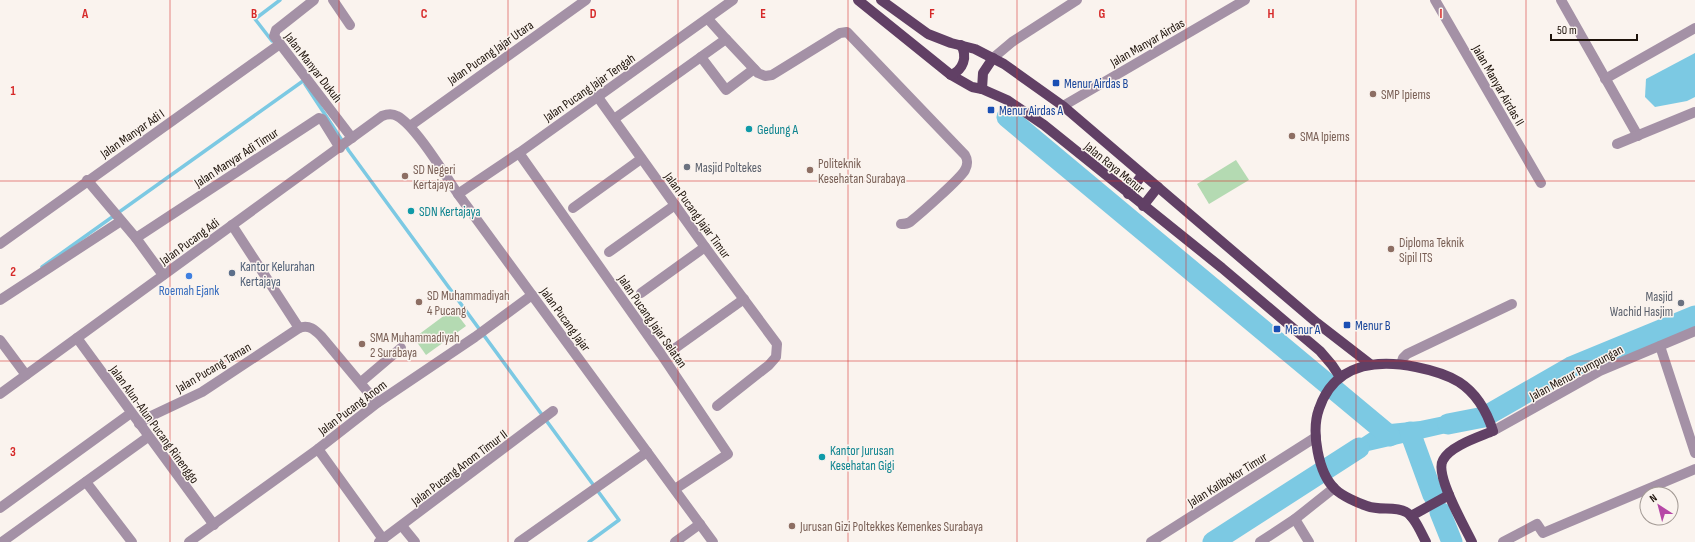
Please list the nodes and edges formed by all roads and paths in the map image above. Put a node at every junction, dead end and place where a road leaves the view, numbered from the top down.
1 (314, 0) edge
2 (333, 0) edge
3 (586, 0) edge
4 (733, 0) edge
5 (858, 0) edge
6 (881, 0) edge
7 (1077, 0) edge
8 (1245, 0) edge
9 (1435, 0) edge
10 (1560, 0) edge
11 (301, 4) edge
12 (708, 19) junction
13 (350, 25) dead end
14 (1695, 28) edge
15 (726, 39) junction
16 (276, 46) junction
17 (961, 46) junction
18 (701, 57) junction
19 (993, 58) junction
20 (754, 69) junction
21 (951, 75) junction
22 (1605, 79) junction
23 (982, 89) junction
24 (597, 96) junction
25 (1063, 106) junction
26 (1695, 112) edge
27 (394, 115) joint
28 (614, 119) junction
29 (410, 126) junction
30 (1638, 136) junction
31 (346, 143) junction
32 (1617, 144) dead end
33 (519, 153) junction
34 (641, 159) junction
35 (1142, 175) junction
36 (87, 180) junction
37 (1541, 183) dead end
38 (1158, 187) junction
39 (458, 194) junction
40 (1128, 194) junction
41 (675, 205) junction
42 (1143, 206) junction
43 (573, 208) dead end
44 (120, 220) junction
45 (901, 224) dead end
46 (232, 225) junction
47 (136, 238) junction
48 (0, 244) edge
49 (705, 247) junction
50 (609, 252) dead end
51 (163, 275) junction
52 (641, 293) dead end
53 (532, 295) junction
54 (744, 299) junction
55 (0, 300) edge
56 (1512, 304) dead end
57 (299, 328) junction
58 (1695, 331) edge
59 (77, 338) junction
60 (0, 340) edge
61 (1660, 346) junction
62 (401, 348) dead end
63 (674, 349) dead end
64 (1370, 364) junction
65 (1401, 364) junction
66 (26, 375) junction
67 (361, 382) junction
68 (1333, 384) junction
69 (0, 394) edge
70 (377, 403) junction
71 (716, 406) dead end
72 (553, 411) dead end
73 (131, 413) junction
74 (139, 424) junction
75 (1493, 431) junction
76 (148, 437) junction
77 (1316, 437) junction
78 (318, 449) junction
79 (647, 452) junction
80 (1695, 453) edge
81 (1695, 469) edge
82 (86, 482) junction
83 (1333, 486) junction
84 (675, 489) junction
85 (1449, 495) junction
86 (0, 508) edge
87 (1411, 516) junction
88 (1295, 519) junction
89 (700, 524) junction
90 (214, 525) junction
91 (402, 526) junction
92 (381, 540) edge
93 (2, 542) edge
94 (132, 542) edge
95 (189, 542) edge
96 (415, 542) edge
97 (519, 542) edge
98 (675, 542) edge
99 (714, 542) edge
100 (1151, 542) edge
101 (1260, 542) edge
102 (1309, 542) edge
103 (1426, 542) edge
104 (1472, 542) edge
105 (1504, 542) edge

1 - 11 street, Jalan Manyar Dukuh
2 - 13 street
3 - 29 street, Jalan Pucang Jajar Utara
4 - 12 street, Jalan Pucang Jajar Tengah
5 - 21 main road, Jalan Raya Menur
6 - 17 main road, Jalan Raya Menur
7 - 19 street
8 - 25 street, Jalan Manyar Airdas
9 - 37 street, Jalan Manyar Airdas II
10 - 22 street
11 - 16 street, Jalan Manyar Dukuh
12 - 15 street
12 - 24 street, Jalan Pucang Jajar Tengah
14 - 22 street
15 - 18 street
15 - 20 street
16 - 31 street, Jalan Manyar Dukuh
16 - 36 street, Jalan Manyar Adi I
17 - 19 main road, Jalan Raya Menur
17 - 21 main road
18 - 20 street
18 - 28 street
19 - 23 main road
19 - 25 main road, Jalan Raya Menur
20 - 45 street
21 - 23 main road, Jalan Raya Menur
22 - 30 street
23 - 40 main road, Jalan Raya Menur
24 - 28 street, Jalan Pucang Jajar Timur
24 - 33 street, Jalan Pucang Jajar Tengah
25 - 35 main road, Jalan Raya Menur
26 - 30 street
27 - 29 street, Jalan Pucang Jajar
27 - 31 street, Jalan Pucang Adi
28 - 34 street, Jalan Pucang Jajar Timur
29 - 39 street, Jalan Pucang Jajar
30 - 32 street
31 - 46 street, Jalan Pucang Adi
31 - 47 street, Jalan Manyar Adi Timur
33 - 39 street, Jalan Pucang Jajar Tengah
33 - 84 street, Jalan Pucang Jajar Selatan
34 - 41 street, Jalan Pucang Jajar Timur
34 - 43 street
35 - 38 main road, Jalan Raya Menur
35 - 40 main road
36 - 44 street
36 - 48 street, Jalan Manyar Adi I
38 - 42 main road
38 - 64 main road, Jalan Raya Menur
39 - 53 street, Jalan Pucang Jajar
40 - 42 main road, Jalan Raya Menur
41 - 49 street, Jalan Pucang Jajar Timur
41 - 50 street
42 - 68 main road, Jalan Raya Menur
44 - 47 street
44 - 55 street
46 - 51 street, Jalan Pucang Adi
46 - 57 street
47 - 51 street
49 - 52 street
49 - 54 street, Jalan Pucang Jajar Timur
51 - 59 street, Jalan Pucang Adi
53 - 70 street, Jalan Pucang Anom
53 - 79 street, Jalan Pucang Jajar
54 - 63 street
54 - 71 street, Jalan Pucang Jajar Timur
56 - 65 street
57 - 67 street
57 - 74 street, Jalan Pucang Taman
58 - 61 street, Jalan Menur Pumpungan
59 - 66 street, Jalan Pucang Adi
59 - 73 street, Jalan Alun-Alun Pucang Rinenggo
60 - 66 street
61 - 75 street, Jalan Menur Pumpungan
61 - 80 street
62 - 67 street
64 - 65 main road
64 - 68 main road
65 - 75 main road
66 - 69 street, Jalan Pucang Adi
67 - 70 street
68 - 77 main road
70 - 78 street, Jalan Pucang Anom
72 - 91 street, Jalan Pucang Anom Timur II
73 - 74 street, Jalan Alun-Alun Pucang Rinenggo
73 - 86 street
74 - 76 street, Jalan Alun-Alun Pucang Rinenggo
75 - 85 main road
76 - 82 street
76 - 90 street, Jalan Alun-Alun Pucang Rinenggo
77 - 83 main road
77 - 100 street, Jalan Kalibokor Timur
78 - 90 street, Jalan Pucang Anom
78 - 92 street
79 - 84 street, Jalan Pucang Jajar
79 - 97 street
81 - 105 street
82 - 93 street
82 - 94 street
83 - 87 main road
83 - 88 street
84 - 89 street, Jalan Pucang Jajar
85 - 87 main road
85 - 104 main road
87 - 103 main road
88 - 101 street
88 - 102 street
89 - 98 street
89 - 99 street, Jalan Pucang Jajar
90 - 95 street, Jalan Pucang Anom
91 - 92 street, Jalan Pucang Anom Timur II
91 - 96 street

